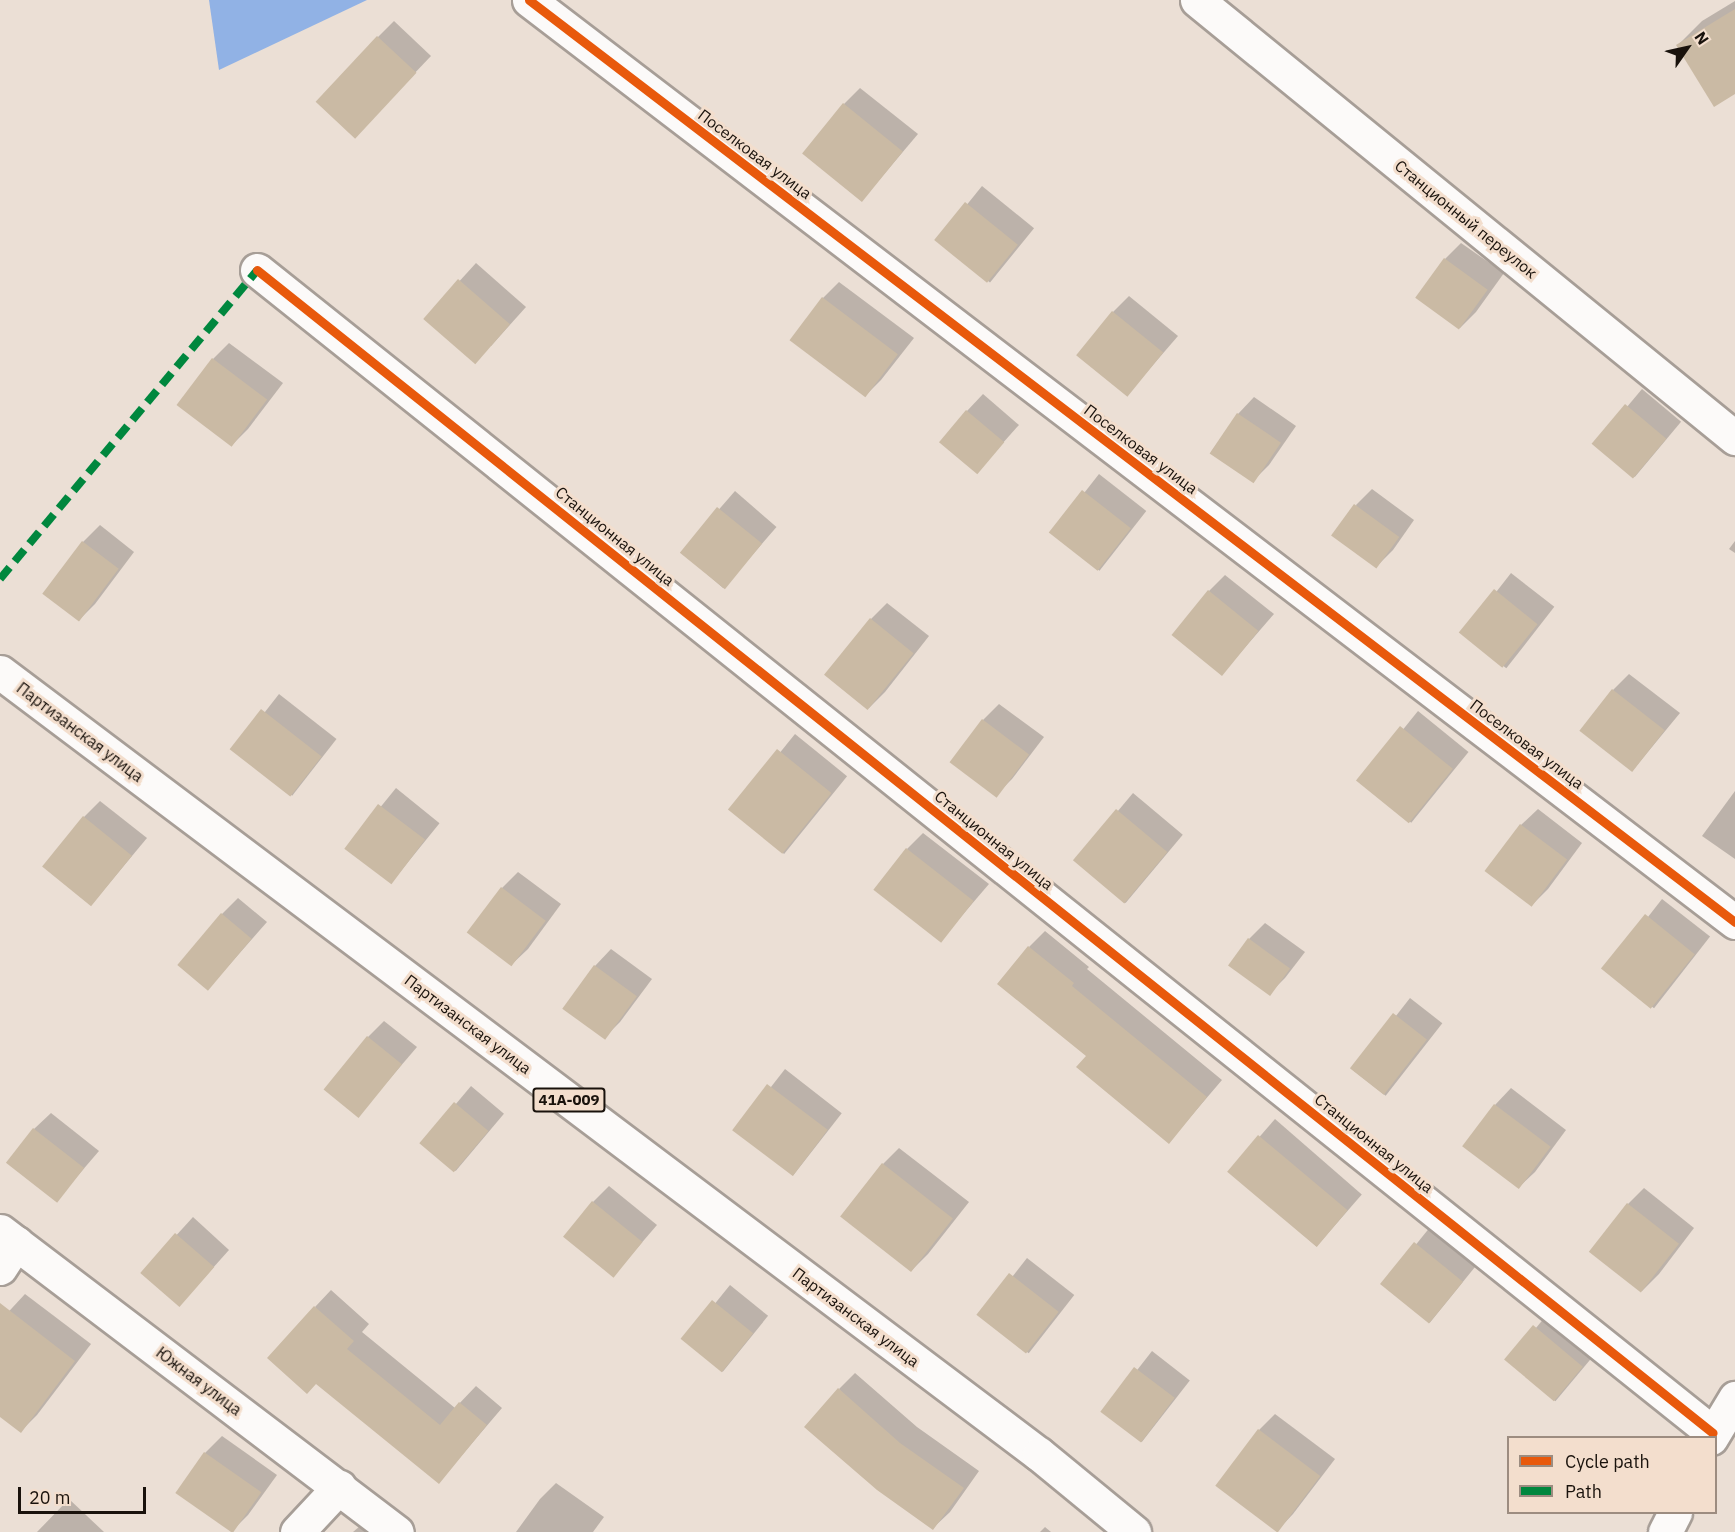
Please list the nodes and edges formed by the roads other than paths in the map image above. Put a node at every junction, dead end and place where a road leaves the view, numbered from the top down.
1 (529, 0) edge
2 (1197, 0) edge
3 (257, 270) dead end
4 (1735, 438) edge
5 (0, 672) edge
6 (1735, 922) edge
7 (5, 1247) edge
8 (1735, 1398) edge
9 (1712, 1435) edge
10 (339, 1487) junction
11 (1674, 1514) edge
12 (297, 1532) edge
13 (397, 1532) edge
14 (1134, 1532) edge
15 (1665, 1532) edge

1 - 6 street, Поселковая улица
2 - 4 street, Станционный переулок
3 - 9 street, Станционная улица
5 - 14 street, Партизанская улица / 41А-009
7 - 10 street, Южная улица
8 - 9 street
10 - 12 street
10 - 13 street, Южная улица
11 - 15 street

